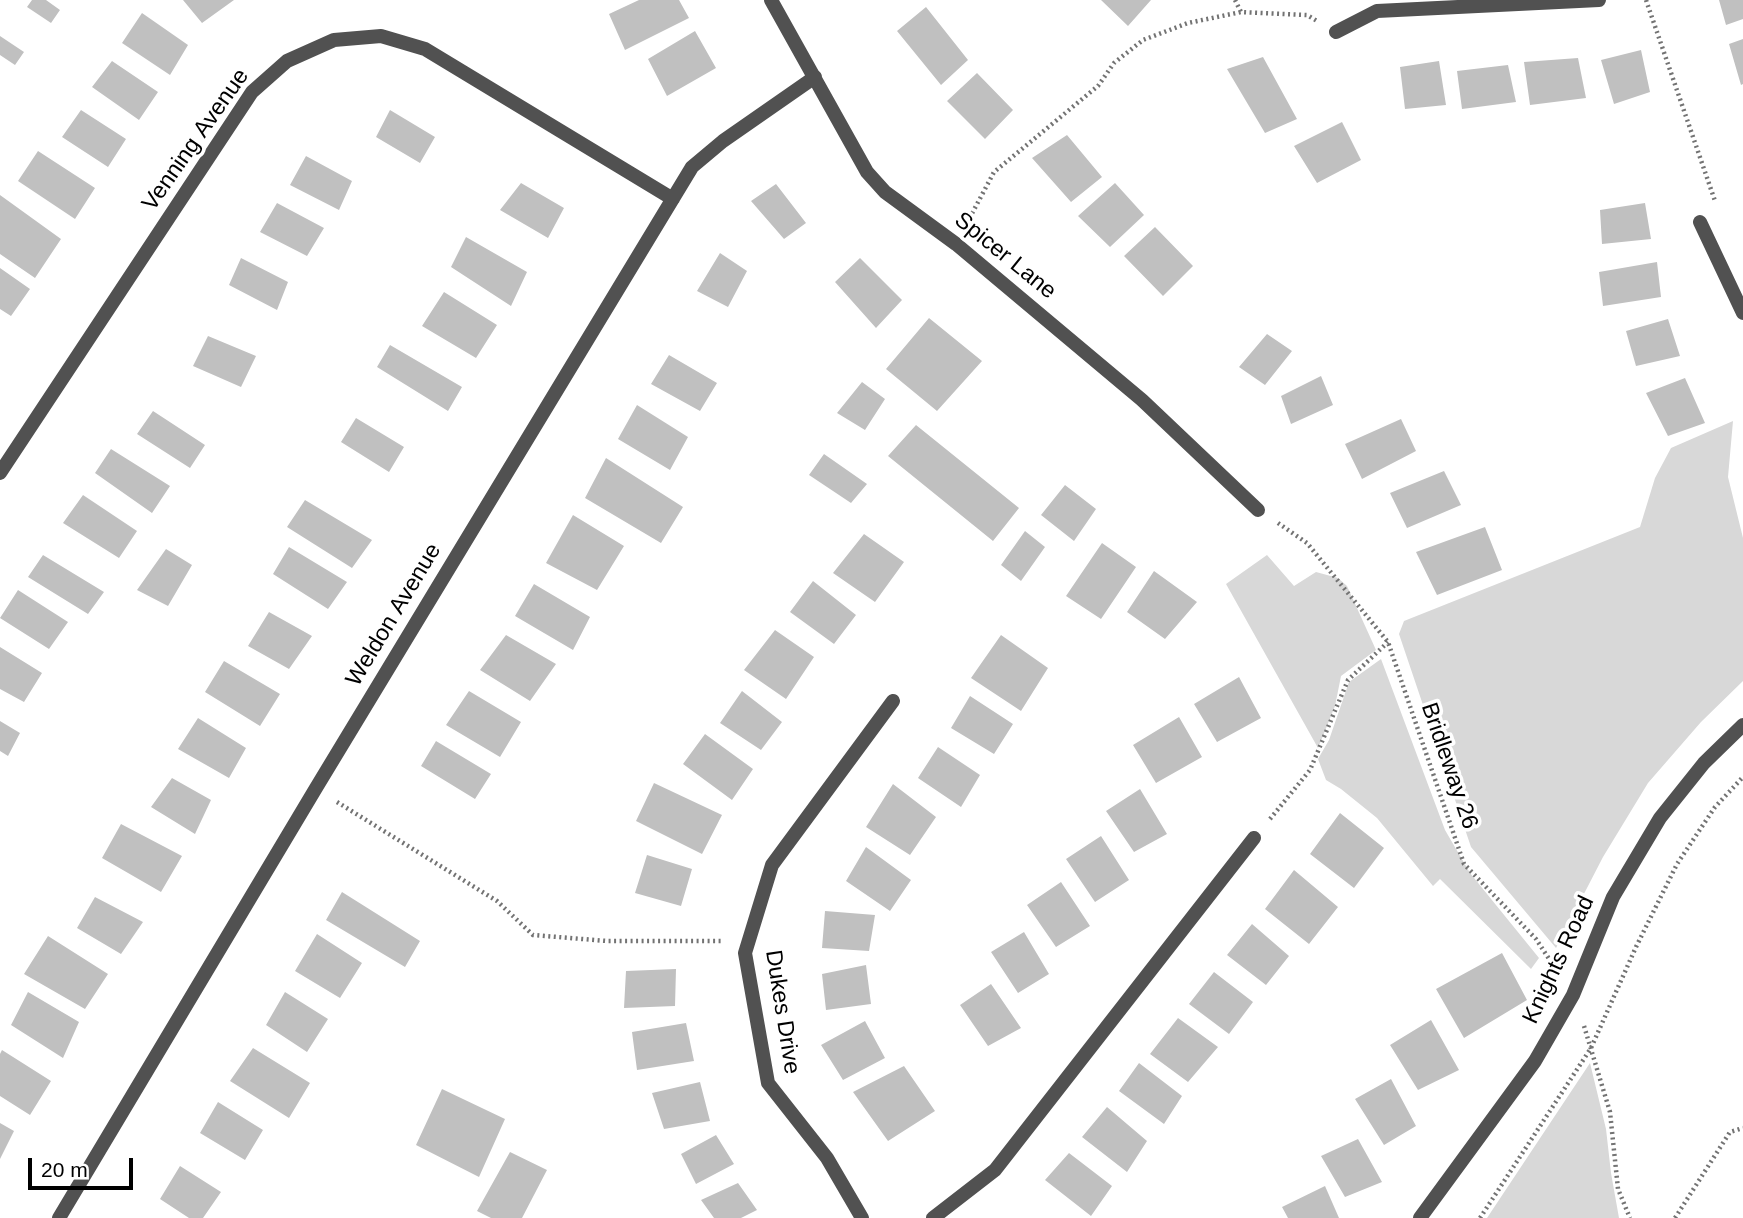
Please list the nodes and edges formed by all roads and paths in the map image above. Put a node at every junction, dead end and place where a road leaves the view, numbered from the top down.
1 (772, 0) edge
2 (1235, 0) edge
3 (1599, 0) edge
4 (1646, 0) edge
5 (1241, 12) junction
6 (1336, 32) joint
7 (815, 77) junction
8 (673, 199) junction
9 (1718, 212) dead end
10 (1700, 222) dead end
11 (956, 244) junction
12 (1743, 313) edge
13 (0, 473) edge
14 (1258, 510) joint
15 (1388, 642) junction
16 (893, 701) dead end
17 (1743, 725) edge
18 (1743, 776) edge
19 (316, 789) junction
20 (1254, 838) joint
21 (749, 942) junction
22 (1573, 995) junction
23 (1591, 1048) junction
24 (1743, 1128) edge
25 (59, 1218) edge
26 (862, 1218) edge
27 (933, 1218) edge
28 (1420, 1218) edge
29 (1480, 1218) edge
30 (1630, 1218) edge
31 (1675, 1218) edge

1 - 7 street, Spicer Lane
2 - 5 path
3 - 6 street
4 - 9 path
5 - 6 path
5 - 11 path
7 - 8 street, Weldon Avenue
7 - 11 street, Spicer Lane
8 - 13 street, Venning Avenue
8 - 19 street, Weldon Avenue
10 - 12 street
11 - 14 street, Spicer Lane
14 - 15 path, Bridleway 26
15 - 20 path
15 - 22 path, Bridleway 26
16 - 21 street, Dukes Drive
17 - 22 street, Knights Road
18 - 23 path
19 - 21 path
19 - 25 street, Weldon Avenue
20 - 27 street
21 - 26 street, Dukes Drive
22 - 23 path, Bridleway 26
22 - 28 street, Knights Road
23 - 29 path
23 - 30 path, Bridleway 26
24 - 31 path

